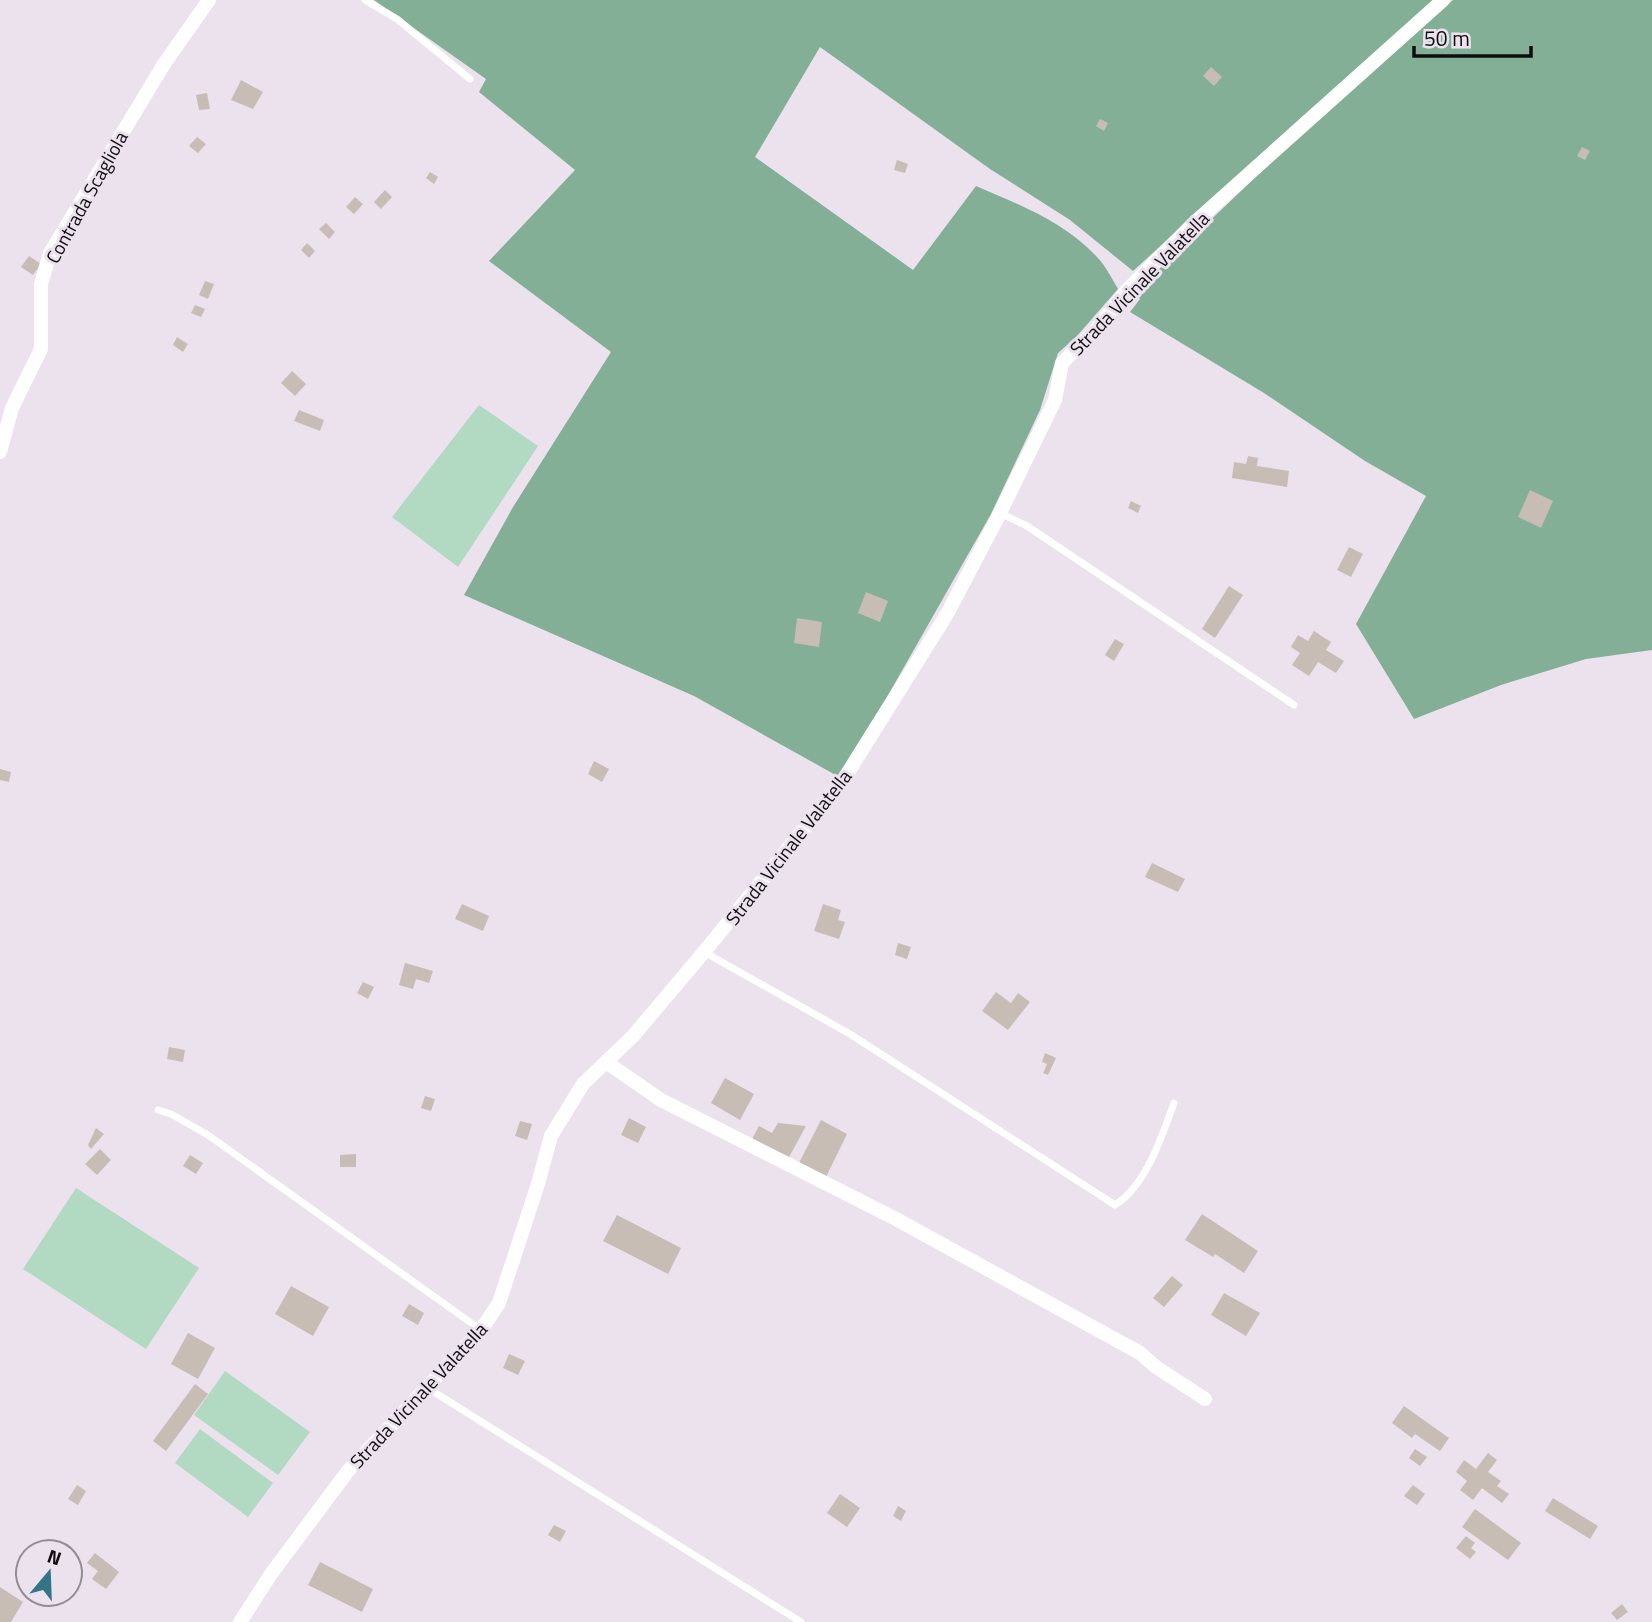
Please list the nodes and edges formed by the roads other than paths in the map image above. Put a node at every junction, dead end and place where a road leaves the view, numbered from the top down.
1 (209, 0) edge
2 (365, 0) edge
3 (1443, 0) edge
4 (470, 79) dead end
5 (0, 452) edge
6 (1000, 513) junction
7 (1293, 705) dead end
8 (704, 952) junction
9 (606, 1062) junction
10 (1174, 1103) dead end
11 (158, 1110) dead end
12 (481, 1330) junction
13 (426, 1387) junction
14 (1205, 1399) dead end
15 (240, 1622) edge
16 (801, 1622) edge

1 - 5 street, Contrada Scagliola
2 - 4 lane
3 - 6 street, Strada Vicinale Valatella
6 - 7 lane
6 - 8 street, Strada Vicinale Valatella
8 - 9 street, Strada Vicinale Valatella
8 - 10 lane
9 - 12 street, Strada Vicinale Valatella
9 - 14 street
11 - 12 lane
12 - 13 street, Strada Vicinale Valatella
13 - 15 street, Strada Vicinale Valatella
13 - 16 lane

